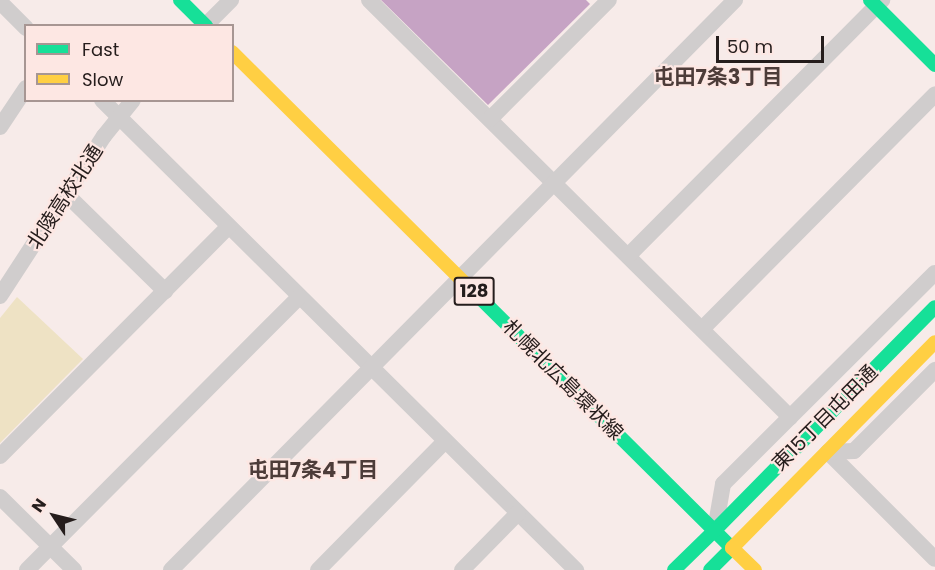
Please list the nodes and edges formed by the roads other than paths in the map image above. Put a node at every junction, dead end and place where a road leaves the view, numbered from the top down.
1 (180, 0) edge
2 (231, 0) edge
3 (369, 0) edge
4 (609, 0) edge
5 (735, 0) edge
6 (0, 2) edge
7 (876, 2) edge
8 (205, 24) edge
9 (207, 24) edge
10 (24, 26) edge
11 (234, 54) edge
12 (935, 65) edge
13 (24, 91) edge
14 (935, 94) edge
15 (104, 102) edge
16 (131, 102) edge
17 (119, 116) junction
18 (490, 119) junction
19 (0, 127) edge
20 (555, 184) junction
21 (66, 195) junction
22 (228, 227) junction
23 (628, 256) junction
24 (935, 273) edge
25 (461, 279) junction
26 (165, 291) junction
27 (0, 296) edge
28 (299, 297) junction
29 (935, 307) edge
30 (702, 329) junction
31 (935, 342) edge
32 (372, 369) junction
33 (935, 370) edge
34 (790, 417) junction
35 (445, 441) junction
36 (828, 452) junction
37 (0, 456) edge
38 (0, 497) edge
39 (518, 513) junction
40 (715, 530) junction
41 (50, 546) junction
42 (732, 548) junction
43 (933, 555) edge
44 (27, 570) edge
45 (74, 570) edge
46 (171, 570) edge
47 (318, 570) edge
48 (462, 570) edge
49 (576, 570) edge
50 (674, 570) edge
51 (710, 570) edge
52 (733, 570) edge
53 (755, 570) edge

1 - 8 main road
2 - 9 street
3 - 18 street
4 - 18 street
5 - 20 street
6 - 10 street
7 - 12 main road
7 - 23 street
11 - 25 main road, 札幌北広島環状線 / 128
13 - 19 street
14 - 30 street
15 - 17 street
16 - 17 street, 北陵高校北通
17 - 21 street, 北陵高校北通
17 - 22 street
18 - 20 street
20 - 23 street
20 - 25 street
21 - 26 street
21 - 27 street, 北陵高校北通
22 - 26 street
22 - 28 street
23 - 30 street
24 - 34 street
25 - 32 street
25 - 40 main road, 札幌北広島環状線 / 128
26 - 37 street
28 - 32 street
28 - 41 street
29 - 40 main road, 東15丁目屯田通
30 - 34 street
31 - 36 main road, 東15丁目屯田通
32 - 35 street
32 - 46 street
33 - 36 street
34 - 40 street
35 - 39 street
35 - 47 street
36 - 42 main road, 東15丁目屯田通
36 - 43 street
38 - 41 street
39 - 48 street
39 - 49 street
40 - 42 main road, 札幌北広島環状線 / 128
40 - 50 main road
41 - 44 street
41 - 45 street
42 - 51 main road
42 - 52 street
42 - 53 main road, 札幌北広島環状線

